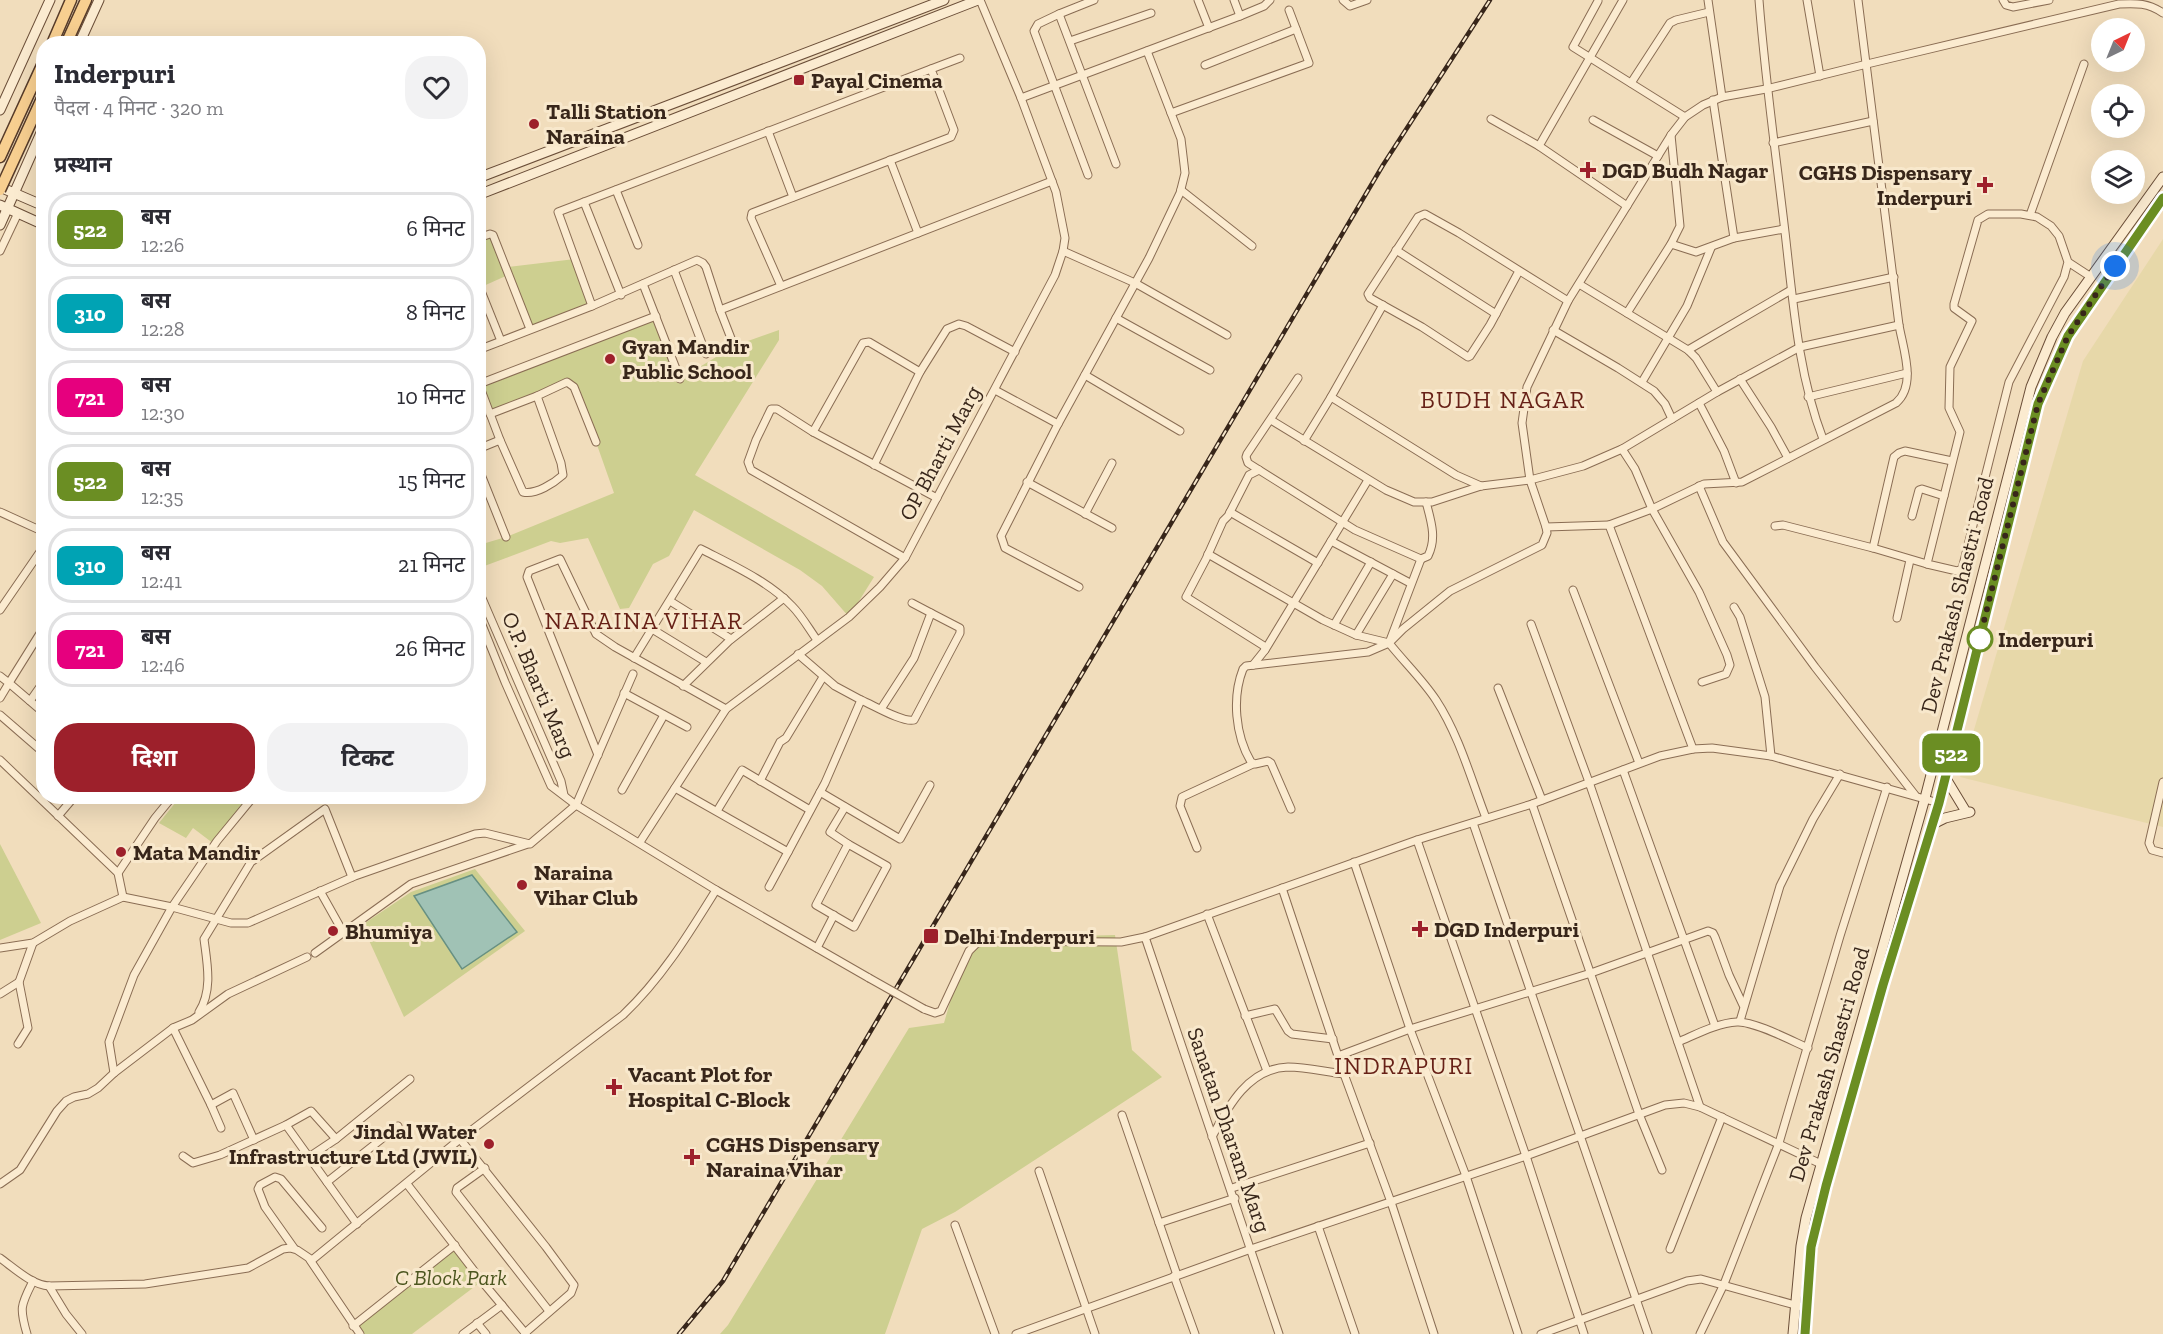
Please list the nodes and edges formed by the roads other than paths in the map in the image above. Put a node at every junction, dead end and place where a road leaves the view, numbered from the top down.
1 (50, 0) edge
2 (71, 0) edge
3 (86, 0) edge
4 (99, 0) edge
5 (944, 0) edge
6 (979, 0) edge
7 (1094, 0) edge
8 (1198, 0) edge
9 (1234, 0) edge
10 (1270, 0) edge
11 (1343, 0) edge
12 (1368, 0) edge
13 (1623, 0) edge
14 (1707, 0) edge
15 (1759, 0) edge
16 (1807, 0) edge
17 (1858, 0) edge
18 (2003, 0) edge
19 (2049, 0) edge
20 (1598, 1) edge
21 (1289, 10) dead end
22 (1709, 12) junction
23 (2163, 12) edge
24 (1151, 13) dead end
25 (1059, 14) junction
26 (1240, 16) junction
27 (1209, 28) junction
28 (1296, 29) junction
29 (55, 36) edge
30 (70, 36) edge
31 (83, 36) edge
32 (1070, 41) junction
33 (1147, 51) junction
34 (960, 58) dead end
35 (1590, 59) junction
36 (1867, 64) junction
37 (2084, 64) dead end
38 (1205, 65) dead end
39 (930, 69) junction
40 (1084, 75) junction
41 (1820, 76) junction
42 (36, 79) edge
43 (1631, 83) junction
44 (1055, 86) junction
45 (1766, 90) junction
46 (1722, 97) junction
47 (1021, 99) junction
48 (1713, 100) junction
49 (0, 102) edge
50 (0, 109) edge
51 (36, 111) edge
52 (1171, 112) junction
53 (1685, 117) junction
54 (1491, 119) dead end
55 (1593, 120) dead end
56 (1873, 121) junction
57 (768, 131) junction
58 (1671, 135) junction
59 (1773, 143) junction
60 (36, 144) edge
61 (1539, 146) junction
62 (1658, 156) junction
63 (0, 158) edge
64 (890, 160) junction
65 (1116, 164) dead end
66 (486, 175) edge
67 (1088, 175) dead end
68 (2163, 177) edge
69 (1052, 181) junction
70 (0, 188) edge
71 (616, 189) junction
72 (1181, 190) junction
73 (486, 192) edge
74 (15, 193) junction
75 (792, 196) junction
76 (2163, 198) edge
77 (36, 202) edge
78 (584, 202) junction
79 (1627, 206) junction
80 (4, 207) edge
81 (18, 213) junction
82 (2030, 215) junction
83 (36, 221) edge
84 (0, 225) edge
85 (1784, 229) junction
86 (918, 233) junction
87 (486, 235) edge
88 (1734, 238) junction
89 (1671, 244) junction
90 (638, 245) dead end
91 (1252, 246) dead end
92 (1711, 248) junction
93 (1396, 250) junction
94 (0, 251) edge
95 (1063, 251) junction
96 (2068, 262) junction
97 (674, 270) junction
98 (1519, 271) junction
99 (1894, 277) junction
100 (2091, 277) junction
101 (1135, 283) junction
102 (644, 284) junction
103 (1579, 284) junction
104 (782, 286) junction
105 (1791, 290) junction
106 (621, 295) junction
107 (1794, 299) junction
108 (1568, 301) junction
109 (486, 304) edge
110 (1383, 305) junction
111 (592, 306) junction
112 (720, 310) junction
113 (1627, 313) junction
114 (1496, 314) junction
115 (656, 316) junction
116 (1116, 318) junction
117 (1899, 325) junction
118 (530, 329) junction
119 (1553, 330) junction
120 (1227, 334) dead end
121 (1668, 338) junction
122 (501, 341) junction
123 (734, 346) dead end
124 (486, 347) edge
125 (1800, 347) junction
126 (1688, 350) junction
127 (1015, 352) junction
128 (706, 354) dead end
129 (1210, 370) dead end
130 (920, 372) junction
131 (1907, 373) junction
132 (1085, 375) junction
133 (1298, 378) dead end
134 (680, 379) dead end
135 (1740, 379) junction
136 (486, 380) edge
137 (1642, 382) junction
138 (995, 390) junction
139 (1717, 392) junction
140 (537, 396) junction
141 (1808, 396) junction
142 (1331, 397) junction
143 (486, 403) edge
144 (1699, 403) junction
145 (490, 414) junction
146 (1672, 419) junction
147 (1271, 420) junction
148 (1058, 424) junction
149 (1180, 430) dead end
150 (813, 432) junction
151 (1823, 439) junction
152 (500, 440) junction
153 (1304, 441) junction
154 (596, 442) dead end
155 (486, 446) edge
156 (1622, 449) junction
157 (1788, 458) junction
158 (1952, 461) junction
159 (1112, 463) dead end
160 (874, 465) junction
161 (1259, 470) junction
162 (1368, 480) junction
163 (1530, 480) junction
164 (1027, 482) junction
165 (1736, 483) junction
166 (1481, 486) junction
167 (1699, 486) junction
168 (486, 487) edge
169 (1944, 496) junction
170 (937, 498) junction
171 (1426, 502) junction
172 (1652, 508) junction
173 (0, 512) edge
174 (1230, 512) junction
175 (1085, 514) junction
176 (1912, 516) dead end
177 (1342, 522) junction
178 (1609, 525) junction
179 (1775, 526) dead end
180 (1546, 527) junction
181 (36, 528) edge
182 (1112, 528) dead end
183 (506, 537) dead end
184 (1331, 541) junction
185 (1873, 548) junction
186 (1208, 554) junction
187 (36, 558) edge
188 (905, 558) junction
189 (1421, 559) junction
190 (1910, 560) junction
191 (1371, 562) junction
192 (1318, 563) junction
193 (1927, 564) junction
194 (1393, 574) junction
195 (1410, 583) junction
196 (1079, 587) dead end
197 (1573, 590) dead end
198 (784, 598) junction
199 (670, 601) junction
200 (912, 603) dead end
201 (1294, 604) junction
202 (1734, 608) dead end
203 (0, 610) edge
204 (486, 613) edge
205 (932, 613) junction
206 (1897, 618) dead end
207 (1531, 624) dead end
208 (1334, 626) junction
209 (652, 629) junction
210 (1356, 634) junction
211 (486, 635) edge
212 (731, 639) junction
213 (36, 640) edge
214 (817, 640) junction
215 (1389, 643) junction
216 (1264, 651) junction
217 (798, 654) junction
218 (634, 658) junction
219 (706, 662) junction
220 (1253, 665) junction
221 (633, 674) dead end
222 (0, 676) edge
223 (823, 677) junction
224 (1702, 682) dead end
225 (9, 683) junction
226 (683, 686) junction
227 (1498, 688) dead end
228 (36, 692) edge
229 (624, 693) junction
230 (0, 698) edge
231 (861, 700) junction
232 (30, 701) junction
233 (36, 706) edge
234 (726, 709) junction
235 (881, 709) junction
236 (0, 715) edge
237 (664, 715) junction
238 (687, 727) dead end
239 (36, 746) edge
240 (1693, 750) junction
241 (598, 755) junction
242 (1771, 756) junction
243 (0, 760) edge
244 (1639, 763) junction
245 (1253, 764) junction
246 (1623, 770) junction
247 (1840, 774) junction
248 (1945, 777) junction
249 (760, 781) junction
250 (1589, 782) junction
251 (2163, 782) edge
252 (930, 784) dead end
253 (675, 788) junction
254 (1887, 788) junction
255 (622, 790) dead end
256 (820, 792) junction
257 (36, 795) edge
258 (564, 795) junction
259 (1920, 797) junction
260 (1542, 800) junction
261 (1939, 803) junction
262 (46, 804) edge
263 (68, 804) edge
264 (166, 804) edge
265 (247, 804) edge
266 (1532, 804) junction
267 (576, 805) junction
268 (845, 807) junction
269 (1291, 809) dead end
270 (810, 810) junction
271 (717, 812) junction
272 (58, 816) junction
273 (1486, 818) junction
274 (1473, 823) junction
275 (1932, 825) junction
276 (1417, 840) junction
277 (640, 842) junction
278 (530, 844) junction
279 (848, 844) junction
280 (1197, 848) dead end
281 (788, 852) junction
282 (2163, 853) edge
283 (1354, 862) junction
284 (118, 873) junction
285 (352, 877) junction
286 (769, 887) dead end
287 (1282, 888) junction
288 (716, 890) junction
289 (320, 891) junction
290 (123, 897) junction
291 (172, 908) junction
292 (1207, 914) junction
293 (834, 915) junction
294 (214, 919) junction
295 (343, 932) junction
296 (1145, 937) junction
297 (1685, 939) junction
298 (33, 943) junction
299 (0, 948) edge
300 (817, 948) junction
301 (1649, 952) junction
302 (315, 953) dead end
303 (307, 957) dead end
304 (1591, 973) junction
305 (19, 982) junction
306 (1530, 992) junction
307 (0, 994) edge
308 (1743, 1005) junction
309 (1475, 1010) junction
310 (1245, 1016) junction
311 (196, 1017) junction
312 (1740, 1021) junction
313 (1715, 1026) junction
314 (172, 1028) junction
315 (1410, 1029) junction
316 (1333, 1039) junction
317 (1678, 1042) junction
318 (18, 1044) dead end
319 (1808, 1048) junction
320 (1338, 1056) junction
321 (1267, 1071) junction
322 (114, 1073) junction
323 (1344, 1074) junction
324 (410, 1079) dead end
325 (210, 1106) junction
326 (1700, 1107) junction
327 (1639, 1114) junction
328 (1122, 1115) dead end
329 (1722, 1117) junction
330 (286, 1125) junction
331 (398, 1126) dead end
332 (221, 1128) dead end
333 (1212, 1137) junction
334 (1581, 1137) junction
335 (460, 1139) junction
336 (254, 1140) junction
337 (336, 1140) junction
338 (1370, 1143) junction
339 (1779, 1143) junction
340 (183, 1156) dead end
341 (1526, 1156) junction
342 (309, 1157) junction
343 (1821, 1164) junction
344 (485, 1168) junction
345 (1039, 1170) dead end
346 (1662, 1170) dead end
347 (1466, 1176) junction
348 (327, 1182) junction
349 (0, 1184) edge
350 (407, 1184) junction
351 (1232, 1188) junction
352 (1234, 1198) junction
353 (1391, 1202) junction
354 (1159, 1223) junction
355 (357, 1224) junction
356 (955, 1225) dead end
357 (1318, 1226) junction
358 (322, 1228) dead end
359 (454, 1245) junction
360 (294, 1248) junction
361 (1251, 1249) junction
362 (1670, 1249) dead end
363 (0, 1258) edge
364 (310, 1260) junction
365 (1175, 1276) junction
366 (33, 1281) junction
367 (1724, 1284) junction
368 (49, 1286) junction
369 (1638, 1301) junction
370 (502, 1305) junction
371 (1795, 1306) junction
372 (1087, 1308) junction
373 (1806, 1308) junction
374 (549, 1311) junction
375 (1579, 1320) junction
376 (477, 1323) junction
377 (353, 1326) junction
378 (27, 1334) edge
379 (82, 1334) edge
380 (360, 1334) edge
381 (463, 1334) edge
382 (486, 1334) edge
383 (526, 1334) edge
384 (995, 1334) edge
385 (1016, 1334) edge
386 (1095, 1334) edge
387 (1195, 1334) edge
388 (1280, 1334) edge
389 (1355, 1334) edge
390 (1434, 1334) edge
391 (1518, 1334) edge
392 (1541, 1334) edge
393 (1584, 1334) edge
394 (1648, 1334) edge
395 (1700, 1334) edge
396 (1793, 1334) edge
397 (1805, 1334) edge

1 - 50 street
2 - 29 main road
3 - 30 main road
4 - 31 street
5 - 66 street
6 - 47 street, OP Bharti Marg
6 - 73 street
7 - 25 street
8 - 27 street
9 - 26 street
10 - 26 street
11 - 12 street
13 - 35 street
14 - 22 street
15 - 45 street
16 - 41 street
17 - 36 street
18 - 19 street
20 - 35 street
21 - 28 street
22 - 43 street
22 - 46 street
23 - 36 street
24 - 32 street
25 - 32 street
25 - 44 street
26 - 27 street
27 - 33 street
28 - 38 street
28 - 52 street
32 - 40 street
33 - 40 street
33 - 52 street
34 - 39 street
35 - 43 street
35 - 61 street
36 - 41 street
36 - 56 street
37 - 82 street
39 - 57 street
39 - 64 street
40 - 44 street
40 - 65 street
41 - 45 street
42 - 63 main road
43 - 53 street
44 - 47 street
44 - 67 street
45 - 46 street
45 - 59 street
46 - 48 street
47 - 69 street, OP Bharti Marg
48 - 53 street
48 - 88 street
49 - 50 street
51 - 70 main road, bridge
52 - 72 street
53 - 58 street
54 - 61 street
55 - 62 street
56 - 59 street
56 - 99 street
57 - 71 street
57 - 75 street
58 - 62 street
58 - 89 street
59 - 85 street
60 - 74 street
61 - 79 street
62 - 79 street
64 - 75 street
64 - 86 street
68 - 100 street, Dev Prakash Shastri Road
69 - 86 street
69 - 95 street, OP Bharti Marg
70 - 74 street
71 - 78 street
71 - 90 street
72 - 91 street
72 - 101 street
74 - 77 street
74 - 80 street
75 - 104 street
76 - 248 street, Dev Prakash Shastri Road
78 - 106 street
78 - 111 street
79 - 103 street
80 - 81 street
80 - 84 street
81 - 83 street
81 - 94 street
82 - 96 street
82 - 158 street
85 - 88 street
85 - 105 street
86 - 104 street
87 - 118 street
88 - 92 street
89 - 92 street
89 - 113 street
92 - 121 street
93 - 98 street
93 - 110 street
93 - 114 street
95 - 101 street
95 - 127 street, OP Bharti Marg
96 - 100 street
96 - 193 street
97 - 102 street
97 - 112 street
97 - 128 street
98 - 108 street
98 - 114 street
99 - 107 street
99 - 117 street
100 - 259 street, Dev Prakash Shastri Road
101 - 116 street
101 - 120 street
102 - 106 street
102 - 115 street
103 - 108 street
103 - 113 street
104 - 112 street
105 - 107 street
105 - 126 street
106 - 111 street
107 - 125 street
108 - 119 street
109 - 122 street
110 - 114 street
110 - 142 street
111 - 118 street
112 - 123 street
113 - 121 street
115 - 134 street
115 - 136 street
116 - 129 street
116 - 132 street
117 - 125 street
117 - 131 street
118 - 122 street
119 - 137 street
119 - 163 street
121 - 126 street
121 - 137 street
122 - 124 street
125 - 135 street
125 - 141 street
126 - 139 street
127 - 130 street
127 - 138 street, OP Bharti Marg
130 - 150 street
130 - 160 street
131 - 141 street
131 - 151 street
132 - 148 street
132 - 149 street
133 - 147 street
135 - 139 street
135 - 157 street
137 - 146 street
138 - 148 street
138 - 170 street, OP Bharti Marg
139 - 144 street
140 - 145 street
140 - 152 street
140 - 154 street
141 - 151 street
142 - 153 street
142 - 166 street
143 - 145 street
144 - 146 street
144 - 165 street
145 - 152 street
146 - 156 street
147 - 153 street
147 - 161 street
148 - 164 street
150 - 160 street
150 - 188 street
151 - 157 street
152 - 155 street
153 - 162 street
156 - 163 street
156 - 172 street
157 - 165 street
158 - 169 street
158 - 185 street
159 - 175 street
160 - 170 street
161 - 174 street
161 - 177 street
162 - 171 street
162 - 177 street
163 - 166 street
163 - 180 street
164 - 175 street
164 - 196 street
165 - 167 street
166 - 171 street
167 - 172 street
167 - 259 street
168 - 183 street
169 - 176 street
169 - 193 street
170 - 188 street, OP Bharti Marg
171 - 189 street
172 - 178 street
172 - 224 street
173 - 181 street
174 - 186 street
174 - 192 street
175 - 182 street
177 - 184 street
177 - 189 street
178 - 180 street
178 - 240 street
179 - 185 street
180 - 215 street
184 - 191 street
184 - 192 street
185 - 190 street
186 - 201 street
186 - 216 street
187 - 203 street
188 - 214 street, OP Bharti Marg
189 - 195 street
190 - 193 street
190 - 206 street
191 - 194 street
191 - 208 street
192 - 201 street
194 - 195 street
194 - 210 street
195 - 215 street
197 - 244 street
198 - 199 street
198 - 212 street
198 - 214 street
199 - 209 street
199 - 212 street
200 - 205 street
201 - 208 street
201 - 216 street
202 - 242 street
204 - 258 street, O.P. Bharti Marg
205 - 235 street
205 - 235 street
207 - 250 street
208 - 210 street
209 - 218 street
209 - 219 street
210 - 215 street
211 - 258 street, O.P. Bharti Marg
212 - 219 street
213 - 225 street
214 - 217 street, OP Bharti Marg
215 - 220 street
215 - 273 street
216 - 220 street
217 - 223 street
217 - 234 street, OP Bharti Marg
218 - 226 street
218 - 241 street
219 - 226 street
220 - 245 street
221 - 229 street
222 - 225 street
223 - 231 street
223 - 249 street
225 - 230 street
225 - 232 street
226 - 234 street
227 - 260 street
228 - 232 street
229 - 237 street
229 - 241 street
231 - 235 street
231 - 256 street
232 - 233 street
234 - 253 street, OP Bharti Marg
236 - 239 street
237 - 238 street
237 - 255 street
240 - 242 street
240 - 244 street
241 - 267 street
242 - 247 street
243 - 257 street
244 - 246 street
245 - 269 street
245 - 280 street
246 - 250 street
246 - 297 street
247 - 254 street
247 - 308 street
248 - 261 street, Dev Prakash Shastri Road
248 - 275 street
249 - 270 street
249 - 271 street
250 - 260 street
250 - 301 street
251 - 282 street
252 - 268 street
253 - 271 street
253 - 277 street, OP Bharti Marg
254 - 259 street
254 - 319 street
256 - 268 street
256 - 270 street
258 - 267 street, O.P. Bharti Marg
259 - 261 street
259 - 343 street, Dev Prakash Shastri Road
260 - 266 street
261 - 275 street, Dev Prakash Shastri Road
262 - 272 street
263 - 272 street
264 - 284 street
265 - 291 street
266 - 273 street
266 - 304 street
267 - 277 street, O.P. Bharti Marg
267 - 278 street
268 - 279 street
270 - 281 street
271 - 281 street
272 - 284 street
273 - 274 street
274 - 276 street
274 - 306 street
275 - 373 street, Dev Prakash Shastri Road
276 - 283 street
276 - 309 street
277 - 288 street, O.P. Bharti Marg
278 - 285 street
278 - 295 street
279 - 293 street
279 - 293 street
281 - 286 street
283 - 287 street
283 - 315 street
284 - 290 street
285 - 289 street
285 - 294 street
287 - 292 street
287 - 316 street
288 - 300 street, O.P. Bharti Marg
288 - 335 street
289 - 294 street
289 - 295 street
290 - 291 street
290 - 298 street
291 - 294 street
291 - 322 street
292 - 296 street
292 - 310 street
293 - 300 street
294 - 311 street
295 - 302 street
296 - 300 street, O.P. Bharti Marg, bridge
296 - 333 street, Sanatan Dharam Marg
297 - 301 street
297 - 308 street
297 - 313 street
298 - 299 street
298 - 305 street
301 - 304 street
301 - 317 street
303 - 311 street
304 - 306 street
304 - 327 street
305 - 307 street
305 - 318 street
306 - 309 street
306 - 334 street
308 - 312 street
309 - 315 street
309 - 341 street
310 - 316 street
310 - 321 street
311 - 314 street
312 - 313 street
312 - 319 street
313 - 317 street
314 - 322 street
314 - 325 street
315 - 320 street
315 - 347 street
316 - 320 street
317 - 326 street
319 - 339 street
320 - 323 street
321 - 323 street
321 - 333 street
322 - 349 street
323 - 338 street
324 - 337 street
325 - 332 street
325 - 336 street
326 - 327 street
326 - 329 street
327 - 334 street
327 - 346 street
328 - 354 street
329 - 339 street
329 - 362 street
330 - 336 street
330 - 337 street
330 - 342 street
331 - 348 street
333 - 351 street, Sanatan Dharam Marg
334 - 341 street
334 - 369 street
335 - 344 street
335 - 350 street
336 - 340 street
337 - 342 street
338 - 351 street
338 - 353 street
339 - 343 street
339 - 367 street
341 - 347 street
341 - 375 street
342 - 348 street
343 - 371 street, Dev Prakash Shastri Road
344 - 374 street
344 - 374 street
345 - 372 street
347 - 353 street
347 - 391 street
348 - 355 street
350 - 355 street
350 - 359 street
351 - 352 street, Sanatan Dharam Marg
352 - 354 street
352 - 361 street, Sanatan Dharam Marg
353 - 357 street
353 - 390 street
354 - 365 street
355 - 364 street
356 - 384 street
357 - 361 street
357 - 389 street
358 - 360 street
359 - 370 street
359 - 377 street
360 - 364 street
360 - 368 street
361 - 365 street
361 - 388 street, Sanatan Dharam Marg
363 - 366 street
364 - 377 street
365 - 372 street
365 - 387 street
366 - 368 street
366 - 378 street
367 - 369 street
367 - 371 street
367 - 395 street
368 - 379 street
369 - 375 street
369 - 394 street
370 - 376 street
370 - 383 street
371 - 373 street
371 - 396 street, Dev Prakash Shastri Road
372 - 385 street
372 - 386 street
373 - 397 street, Dev Prakash Shastri Road
374 - 383 street
375 - 392 street
375 - 393 street
376 - 381 street
376 - 382 street
377 - 380 street

